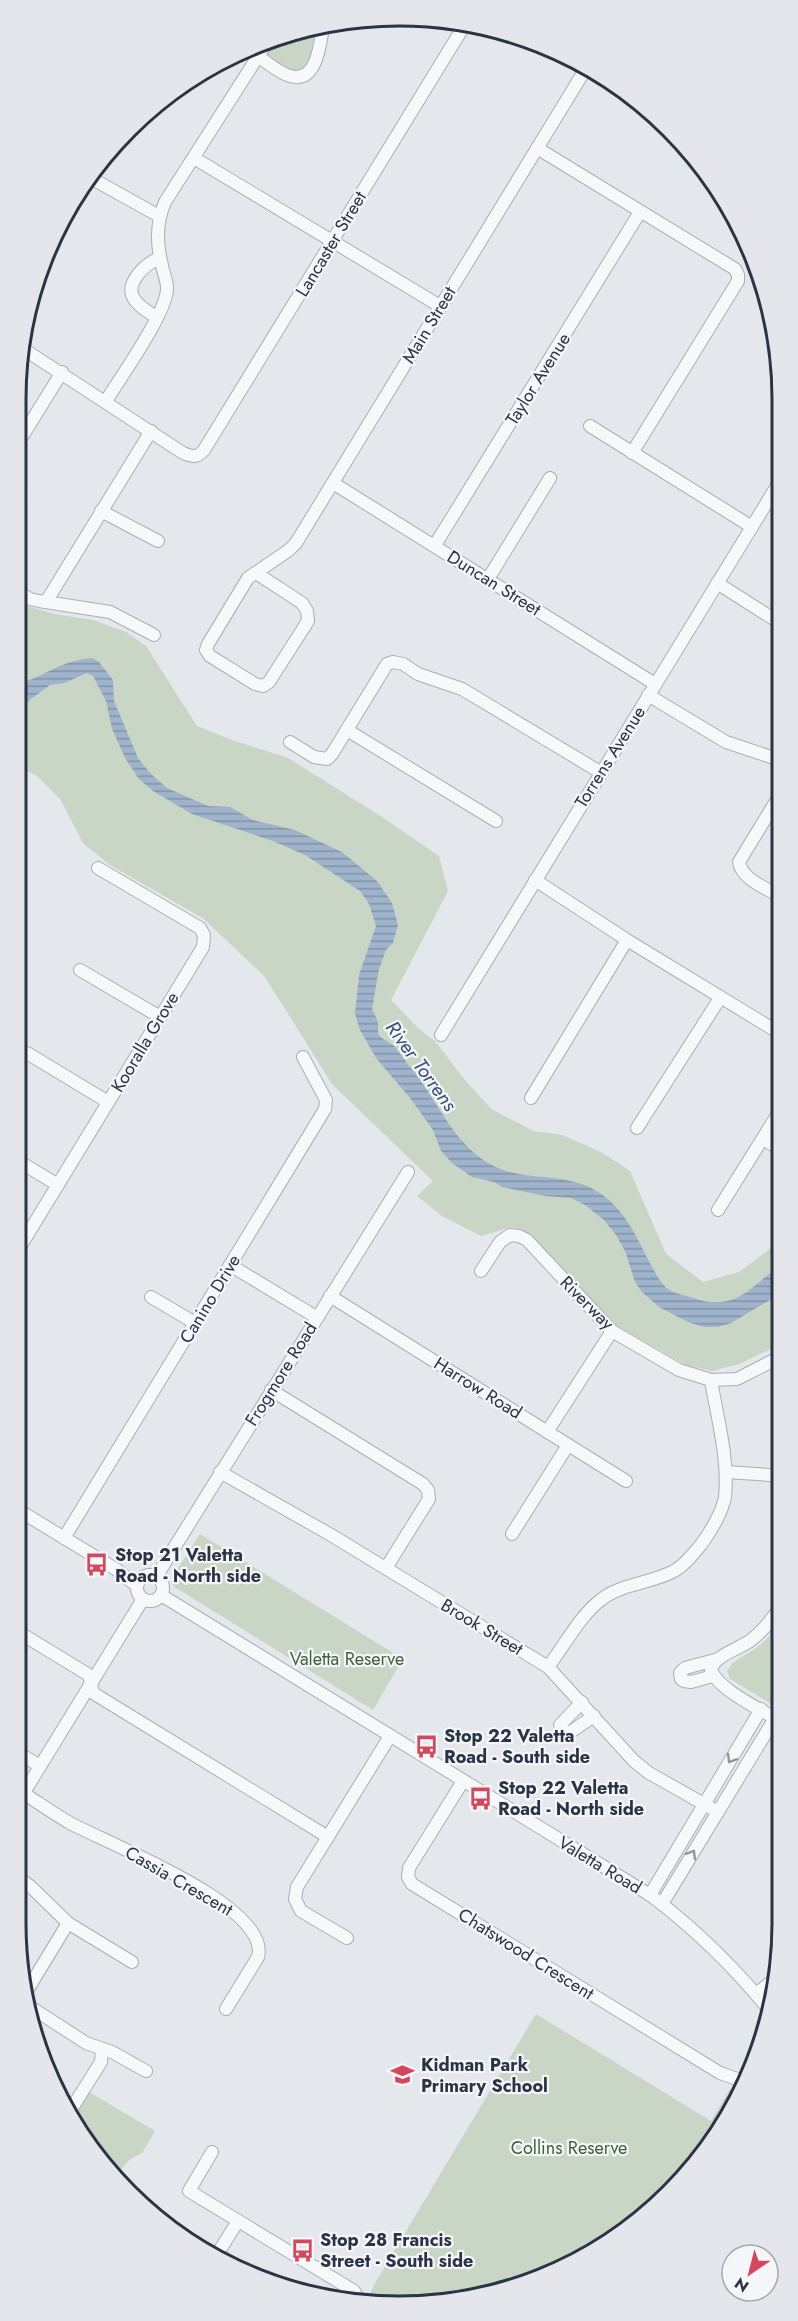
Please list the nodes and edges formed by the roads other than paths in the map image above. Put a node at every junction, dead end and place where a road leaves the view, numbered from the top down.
1 (461, 31) edge
2 (322, 34) edge
3 (260, 52) edge
4 (262, 52) edge
5 (582, 74) edge
6 (537, 148) junction
7 (194, 158) junction
8 (96, 181) edge
9 (640, 212) junction
10 (159, 216) junction
11 (332, 241) junction
12 (160, 258) junction
13 (440, 306) junction
14 (157, 318) junction
15 (29, 352) edge
16 (62, 372) junction
17 (106, 401) junction
18 (590, 426) dead end
19 (26, 430) edge
20 (151, 431) junction
21 (632, 453) junction
22 (549, 478) dead end
23 (333, 483) junction
24 (772, 494) edge
25 (102, 511) junction
26 (752, 527) junction
27 (158, 542) dead end
28 (435, 545) junction
29 (256, 573) junction
30 (488, 579) junction
31 (717, 584) junction
32 (26, 597) edge
33 (46, 602) junction
34 (772, 618) edge
35 (154, 635) dead end
36 (652, 689) junction
37 (347, 730) junction
38 (290, 742) dead end
39 (772, 757) edge
40 (600, 772) junction
41 (772, 808) edge
42 (496, 821) dead end
43 (98, 868) dead end
44 (535, 880) junction
45 (772, 891) edge
46 (627, 940) junction
47 (80, 970) dead end
48 (720, 998) junction
49 (160, 1017) junction
50 (772, 1029) edge
51 (441, 1035) dead end
52 (27, 1053) dead end
53 (303, 1057) dead end
54 (531, 1098) dead end
55 (108, 1102) junction
56 (772, 1124) edge
57 (637, 1128) dead end
58 (763, 1139) junction
59 (772, 1144) edge
60 (26, 1166) edge
61 (408, 1172) dead end
62 (58, 1185) junction
63 (718, 1210) dead end
64 (26, 1237) edge
65 (230, 1265) junction
66 (481, 1271) dead end
67 (330, 1296) junction
68 (151, 1297) dead end
69 (316, 1317) junction
70 (195, 1323) junction
71 (612, 1330) junction
72 (772, 1361) edge
73 (711, 1380) junction
74 (271, 1390) junction
75 (547, 1432) junction
76 (568, 1445) junction
77 (220, 1472) junction
78 (726, 1472) junction
79 (772, 1476) edge
80 (626, 1481) dead end
81 (26, 1515) edge
82 (512, 1534) dead end
83 (64, 1538) junction
84 (386, 1568) junction
85 (156, 1577) junction
86 (139, 1583) junction
87 (161, 1595) junction
88 (143, 1599) junction
89 (772, 1619) edge
90 (26, 1637) edge
91 (715, 1660) junction
92 (549, 1667) junction
93 (713, 1676) junction
94 (91, 1683) junction
95 (582, 1702) junction
96 (761, 1709) junction
97 (594, 1716) junction
98 (772, 1716) edge
99 (772, 1731) edge
100 (390, 1736) junction
101 (26, 1758) edge
102 (40, 1766) junction
103 (463, 1781) junction
104 (26, 1788) edge
105 (26, 1795) edge
106 (704, 1805) junction
107 (718, 1812) junction
108 (328, 1837) junction
109 (26, 1883) edge
110 (650, 1895) junction
111 (662, 1904) junction
112 (68, 1923) junction
113 (347, 1938) dead end
114 (132, 1962) dead end
115 (31, 1984) edge
116 (767, 1986) edge
117 (756, 1994) junction
118 (763, 2003) edge
119 (226, 2009) dead end
120 (36, 2011) edge
121 (102, 2049) junction
122 (146, 2071) dead end
123 (738, 2079) edge
124 (74, 2105) edge
125 (212, 2152) dead end
126 (238, 2221) junction
127 (220, 2249) edge
128 (344, 2291) edge

1 - 11 street, Lancaster Street
2 - 4 street
3 - 7 street
5 - 6 street, Main Street
6 - 9 street
6 - 13 street, Main Street
7 - 10 street
7 - 11 street
8 - 10 street
9 - 21 street
9 - 28 street, Taylor Avenue
10 - 12 street
11 - 13 street
11 - 20 street, Lancaster Street
12 - 14 street
12 - 14 street
13 - 23 street, Main Street
14 - 17 street
15 - 16 street
16 - 17 street
16 - 19 street
17 - 20 street
18 - 21 street
20 - 25 street
21 - 26 street
22 - 30 street
23 - 28 street, Duncan Street
23 - 29 street, Main Street
24 - 26 street, Torrens Avenue
25 - 27 street
25 - 33 street
26 - 31 street, Torrens Avenue
28 - 30 street, Duncan Street
29 - 29 street, Main Street
30 - 36 street, Duncan Street
31 - 34 street
31 - 36 street, Torrens Avenue
32 - 33 street
33 - 35 street
36 - 39 street, Duncan Street
36 - 40 street, Torrens Avenue
37 - 38 street
37 - 40 street
37 - 42 street
40 - 44 street, Torrens Avenue
41 - 45 street
43 - 49 street, Kooralla Grove
44 - 46 street
44 - 51 street, Torrens Avenue
46 - 48 street
46 - 54 street
47 - 49 street
48 - 50 street
48 - 57 street
49 - 55 street, Kooralla Grove
52 - 55 street
53 - 65 street, Canino Drive
55 - 62 street, Kooralla Grove
56 - 58 street
58 - 59 street
58 - 63 street
60 - 62 street
61 - 67 street, Frogmore Road
62 - 64 street, Kooralla Grove
65 - 69 street
65 - 70 street, Canino Drive
66 - 71 street, Riverway
67 - 69 street, Frogmore Road
67 - 75 street, Harrow Road
68 - 70 street
69 - 74 street, Frogmore Road
70 - 83 street, Canino Drive
71 - 73 street, Riverway
71 - 75 street
72 - 73 street, Riverway
73 - 78 street
74 - 77 street, Frogmore Road
74 - 84 street
75 - 76 street, Harrow Road
76 - 80 street, Harrow Road
76 - 82 street
77 - 84 street, Brook Street
77 - 85 street, Frogmore Road
78 - 79 street
78 - 92 street
81 - 83 street
83 - 86 street
84 - 92 street, Brook Street
85 - 86 street
85 - 87 street
86 - 88 street
87 - 88 street
87 - 100 street, Valetta Road
88 - 94 street
89 - 91 street
90 - 94 street
91 - 93 street
91 - 93 street
92 - 95 street, Brook Street
93 - 96 street
94 - 102 street
94 - 108 street
95 - 97 street, Brook Street
95 - 97 street
96 - 98 street
96 -> 106 street
97 - 106 street, Brook Street
99 - 107 street
100 - 103 street, Valetta Road
100 - 108 street
101 - 102 street
102 - 104 street
103 - 110 street, Valetta Road
103 - 123 street, Chatswood Crescent
105 - 119 street, Cassia Crescent
106 - 107 street, Brook Street
106 - 110 street
111 -> 107 street
108 - 113 street
109 - 112 street
110 - 111 street, Valetta Road
111 - 117 street, Valetta Road
112 - 114 street
112 - 115 street
116 - 117 street
117 - 118 street, Valetta Road
120 - 121 street
121 - 122 street
121 - 124 street
125 - 126 street
126 - 127 street
126 - 128 street

